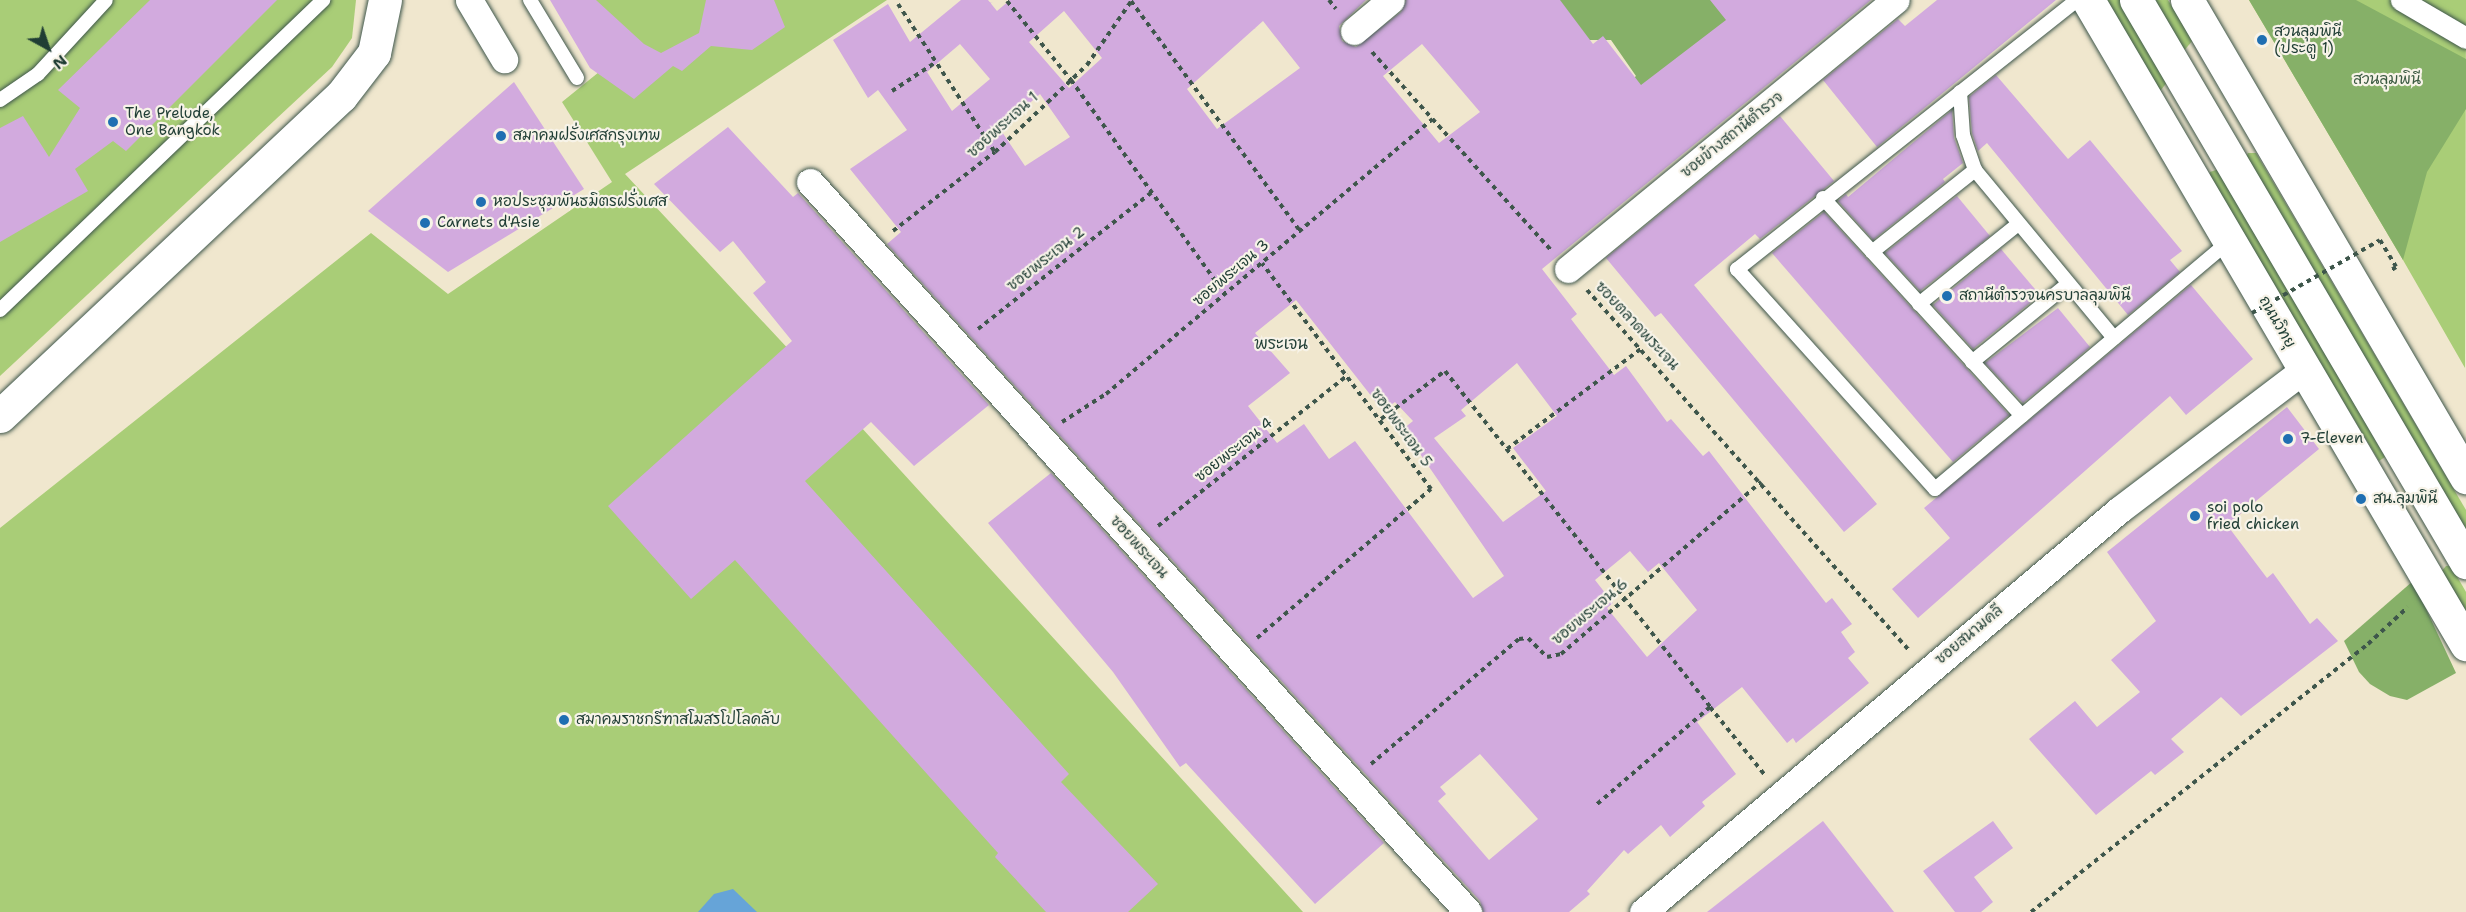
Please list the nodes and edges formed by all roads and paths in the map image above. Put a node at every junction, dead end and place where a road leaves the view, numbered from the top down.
1 (106, 0) edge
2 (323, 0) edge
3 (385, 0) edge
4 (469, 0) edge
5 (530, 0) edge
6 (1329, 0) edge
7 (1390, 0) edge
8 (1896, 0) edge
9 (2076, 0) edge
10 (2088, 0) edge
11 (2136, 0) edge
12 (2187, 0) edge
13 (2401, 0) edge
14 (1131, 1) edge
15 (1007, 2) dead end
16 (898, 4) dead end
17 (1354, 31) junction
18 (2466, 38) edge
19 (504, 59) dead end
20 (936, 62) junction
21 (577, 78) dead end
22 (1071, 80) junction
23 (892, 91) dead end
24 (1960, 92) junction
25 (0, 100) edge
26 (2247, 102) junction
27 (1433, 119) junction
28 (2209, 124) junction
29 (2173, 145) junction
30 (995, 152) junction
31 (1976, 170) junction
32 (810, 182) dead end
33 (1152, 192) junction
34 (1823, 198) junction
35 (2017, 225) junction
36 (1300, 231) junction
37 (2230, 241) junction
38 (870, 249) junction
39 (1872, 252) junction
40 (1262, 263) junction
41 (1568, 269) junction
42 (2390, 271) dead end
43 (2068, 284) junction
44 (1225, 294) junction
45 (1919, 304) junction
46 (0, 310) edge
47 (2253, 313) dead end
48 (2114, 338) junction
49 (957, 347) junction
50 (1642, 348) junction
51 (1972, 362) junction
52 (2305, 369) junction
53 (1348, 375) junction
54 (0, 416) edge
55 (2022, 416) junction
56 (1381, 419) junction
57 (1039, 437) junction
58 (1507, 448) junction
59 (2466, 476) edge
60 (1761, 482) junction
61 (2427, 497) junction
62 (2393, 519) junction
63 (1136, 544) junction
64 (2466, 562) edge
65 (2432, 587) junction
66 (1624, 599) junction
67 (2466, 644) edge
68 (1237, 655) junction
69 (1926, 670) junction
70 (1710, 706) junction
71 (1350, 782) junction
72 (1780, 794) junction
73 (1596, 805) dead end
74 (1468, 912) edge
75 (1643, 912) edge
76 (2031, 912) edge

1 - 25 lane
2 - 46 lane
3 - 54 main road
4 - 19 street
5 - 21 lane
6 - 17 path, ซอยตลาดพระเจน
7 - 17 street
8 - 41 street, ซอยข้างสถานีตำรวจ
9 - 24 lane
10 - 29 main road, ถนนวิทยุ
11 - 28 main road
12 - 26 main road
13 - 18 street
14 - 22 path, ซอยพระเจน 1
14 - 36 path
15 - 22 path
16 - 20 path
17 - 27 path, ซอยตลาดพระเจน
20 - 23 path
20 - 30 path
22 - 30 path, ซอยพระเจน 1
22 - 33 path
24 - 31 lane
24 - 34 lane
26 - 28 main road
26 - 59 main road
27 - 36 path, ซอยพระเจน 3
27 - 41 path, ซอยตลาดพระเจน
28 - 29 main road
28 - 61 main road
29 - 37 main road, ถนนวิทยุ
30 - 38 path, ซอยพระเจน 1
31 - 35 lane
31 - 39 lane
32 - 38 street, ซอยพระเจน
33 - 44 path
33 - 49 path, ซอยพระเจน 2
34 - 39 lane
34 - 55 lane
35 - 43 lane
35 - 45 lane
36 - 40 path, ซอยพระเจน 3
37 - 48 lane
37 - 52 main road, ถนนวิทยุ
38 - 49 street, ซอยพระเจน
39 - 45 lane
40 - 44 path, ซอยพระเจน 3
40 - 53 path, ซอยพระเจน 5
41 - 50 path, ซอยตลาดพระเจน
42 - 47 path, bridge
43 - 48 lane
43 - 51 lane
44 - 57 path, ซอยพระเจน 3
45 - 51 lane
48 - 55 lane
49 - 57 street, ซอยพระเจน
50 - 58 path
50 - 60 path, ซอยตลาดพระเจน
51 - 55 lane
52 - 62 main road, ถนนวิทยุ
52 - 69 street, ซอยสนามคลี
53 - 56 path, ซอยพระเจน 5
53 - 63 path, ซอยพระเจน 4
56 - 58 path
56 - 68 path, ซอยพระเจน 5
57 - 63 street, ซอยพระเจน
58 - 66 path
60 - 66 path, ซอยพระเจน 6
60 - 69 path, ซอยตลาดพระเจน
61 - 62 main road
61 - 64 main road
62 - 65 main road, ถนนวิทยุ
63 - 68 street, ซอยพระเจน
65 - 67 main road, ถนนวิทยุ
65 - 76 path
66 - 70 path
66 - 71 path, ซอยพระเจน 6
68 - 71 street, ซอยพระเจน
69 - 72 street, ซอยสนามคลี
70 - 72 path
70 - 73 path
71 - 74 street, ซอยพระเจน
72 - 75 street, ซอยสนามคลี

